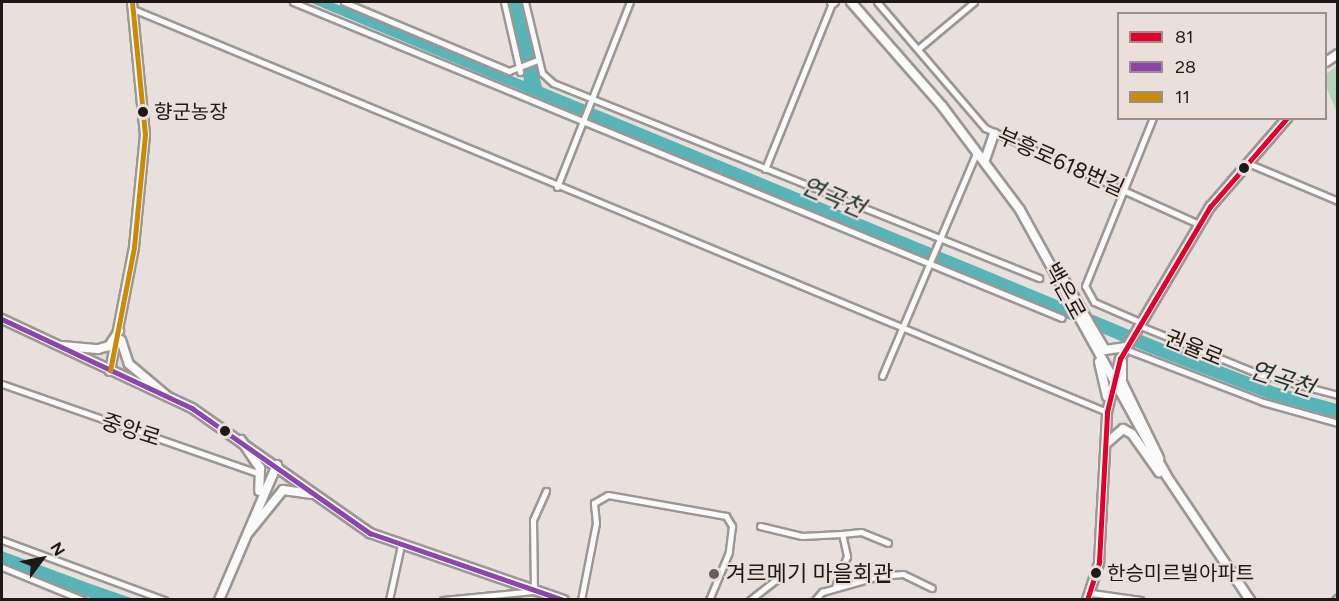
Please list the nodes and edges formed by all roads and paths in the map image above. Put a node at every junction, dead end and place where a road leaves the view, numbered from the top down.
1 (293, 2) edge
2 (344, 2) edge
3 (504, 2) edge
4 (525, 2) edge
5 (630, 2) edge
6 (833, 2) edge
7 (851, 2) edge
8 (877, 2) edge
9 (974, 2) edge
10 (133, 5) edge
11 (919, 48) junction
12 (538, 60) junction
13 (519, 70) junction
14 (590, 99) junction
15 (1152, 120) edge
16 (1285, 120) edge
17 (581, 123) junction
18 (994, 134) junction
19 (977, 151) junction
20 (985, 160) junction
21 (1250, 164) junction
22 (765, 170) junction
23 (557, 186) junction
24 (1126, 191) junction
25 (1338, 201) edge
26 (1199, 224) junction
27 (937, 240) junction
28 (927, 266) junction
29 (1039, 278) dead end
30 (1062, 318) dead end
31 (2, 319) edge
32 (1139, 324) junction
33 (900, 327) junction
34 (120, 330) junction
35 (1091, 334) junction
36 (54, 345) junction
37 (1125, 349) junction
38 (110, 371) junction
39 (882, 376) dead end
40 (1113, 382) junction
41 (2, 384) edge
42 (1338, 395) edge
43 (167, 396) junction
44 (1106, 411) junction
45 (1338, 423) edge
46 (241, 439) junction
47 (277, 465) junction
48 (1160, 465) junction
49 (261, 474) junction
50 (1168, 479) junction
51 (1105, 483) junction
52 (546, 491) dead end
53 (316, 495) junction
54 (760, 526) dead end
55 (249, 532) junction
56 (842, 534) junction
57 (2, 540) edge
58 (888, 543) dead end
59 (401, 544) junction
60 (2, 567) edge
61 (778, 578) dead end
62 (835, 588) junction
63 (932, 588) dead end
64 (534, 591) junction
65 (1089, 596) edge
66 (83, 600) edge
67 (164, 600) edge
68 (219, 600) edge
69 (389, 600) edge
70 (443, 600) edge
71 (564, 600) edge
72 (581, 600) edge
73 (709, 600) edge
74 (750, 600) edge
75 (815, 600) edge
76 (1141, 600) edge
77 (1250, 600) edge

1 - 17 street
2 - 13 street
3 - 13 street
4 - 12 street
5 - 14 street
6 - 22 street
7 - 19 main road, 백은로
8 - 11 street, 부흥로618번길
9 - 11 street
10 - 23 street
10 - 34 main road
11 - 18 street, 부흥로618번길
12 - 13 street
12 - 14 street
14 - 17 street
14 - 22 street
15 - 24 street
16 - 21 main road, 권율로
17 - 23 street
17 - 28 street
18 - 20 main road
18 - 24 street, 부흥로618번길
19 - 20 main road, 백은로
19 - 27 street
20 - 35 main road, 백은로
21 - 25 street
21 - 26 main road, 권율로
22 - 27 street
23 - 33 street
24 - 26 street, 부흥로618번길
24 - 32 street
26 - 32 main road, 권율로
27 - 28 street
27 - 29 street
28 - 30 street
28 - 33 street
31 - 36 main road
32 - 37 main road
32 - 42 street, 권율로
33 - 39 street
33 - 44 street
34 - 36 main road
34 - 38 main road
34 - 43 main road
35 - 37 main road
35 - 40 main road, 백은로
35 - 44 main road
36 - 38 main road
37 - 40 main road
37 - 45 street, 권율로
37 - 48 main road
38 - 43 main road
40 - 44 main road
40 - 48 main road, 백은로
41 - 49 street, 중앙로
43 - 46 main road
44 - 51 main road
46 - 47 main road
46 - 49 main road
47 - 53 main road
47 - 55 main road
48 - 50 main road, 백은로
49 - 55 main road
50 - 51 main road
50 - 77 main road, 백은로
51 - 65 main road
52 - 64 street
53 - 55 main road
53 - 59 main road
54 - 56 street
55 - 68 main road
56 - 58 street
56 - 62 street
57 - 67 street
59 - 64 main road
59 - 69 street
60 - 66 street
61 - 74 street
62 - 63 street
62 - 75 street
64 - 70 street
64 - 71 main road
65 - 76 street
72 - 73 street

